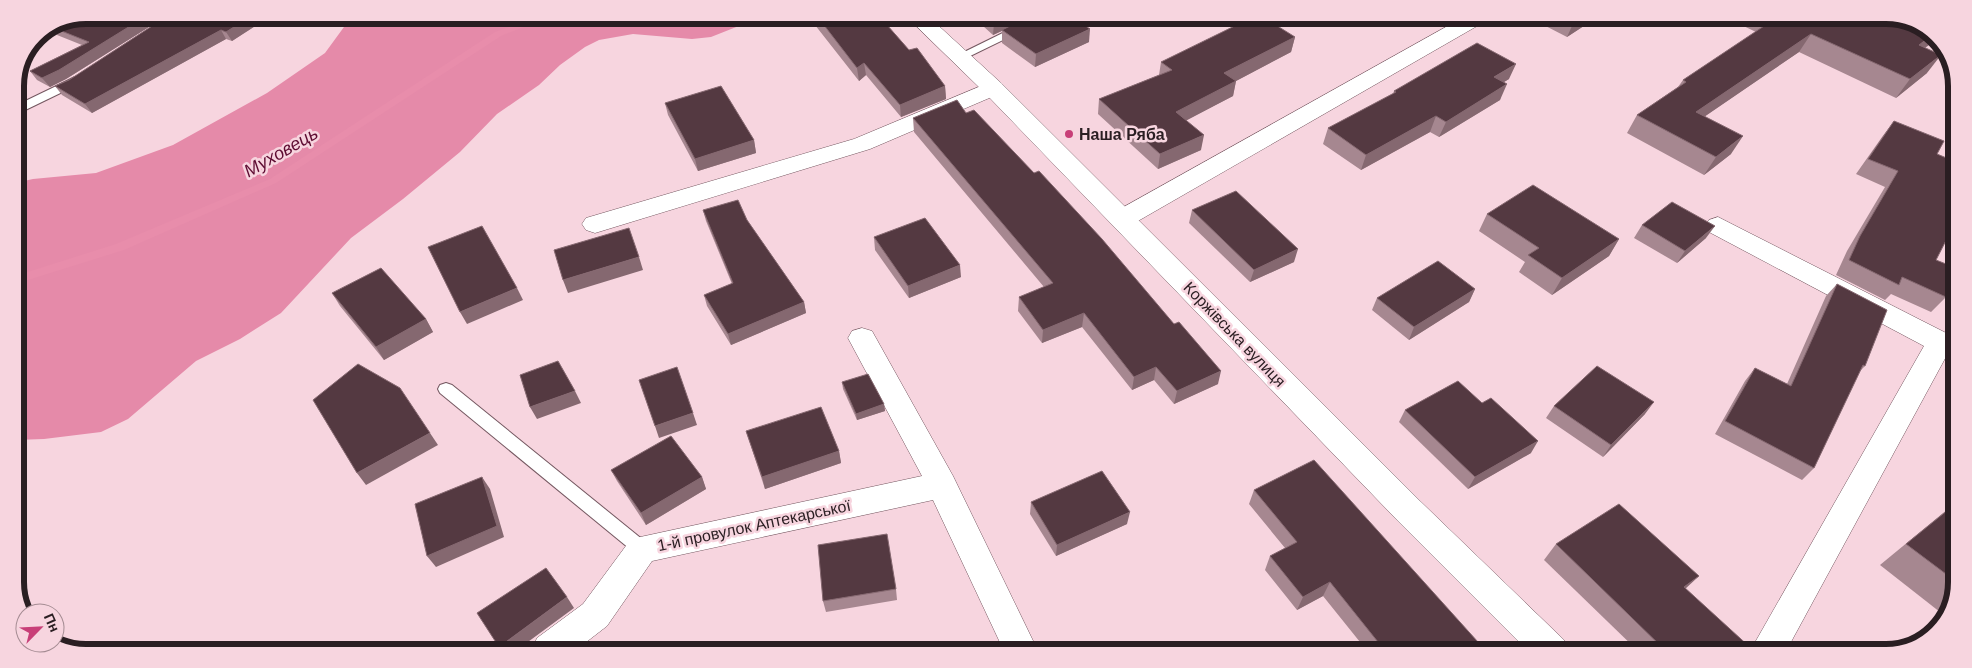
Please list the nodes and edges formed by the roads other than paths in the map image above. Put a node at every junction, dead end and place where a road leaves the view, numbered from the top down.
1 (925, 24) edge
2 (1029, 24) edge
3 (1465, 24) edge
4 (960, 57) junction
5 (87, 74) edge
6 (993, 88) junction
7 (24, 106) edge
8 (1122, 219) junction
9 (595, 224) dead end
10 (1718, 226) dead end
11 (862, 338) dead end
12 (446, 389) dead end
13 (942, 485) junction
14 (642, 549) junction
15 (557, 644) edge
16 (1018, 644) edge
17 (1544, 644) edge
18 (1771, 644) edge

1 - 4 street, Коржівська вулиця
2 - 4 lane
3 - 8 street
4 - 6 street, Коржівська вулиця
5 - 7 lane
6 - 8 street, Коржівська вулиця
6 - 9 street
8 - 17 street, Коржівська вулиця
10 - 18 street
11 - 13 street
12 - 14 lane
13 - 14 street, 1-й провулок Аптекарської
13 - 16 street
14 - 15 street, 1-й провулок Аптекарської

